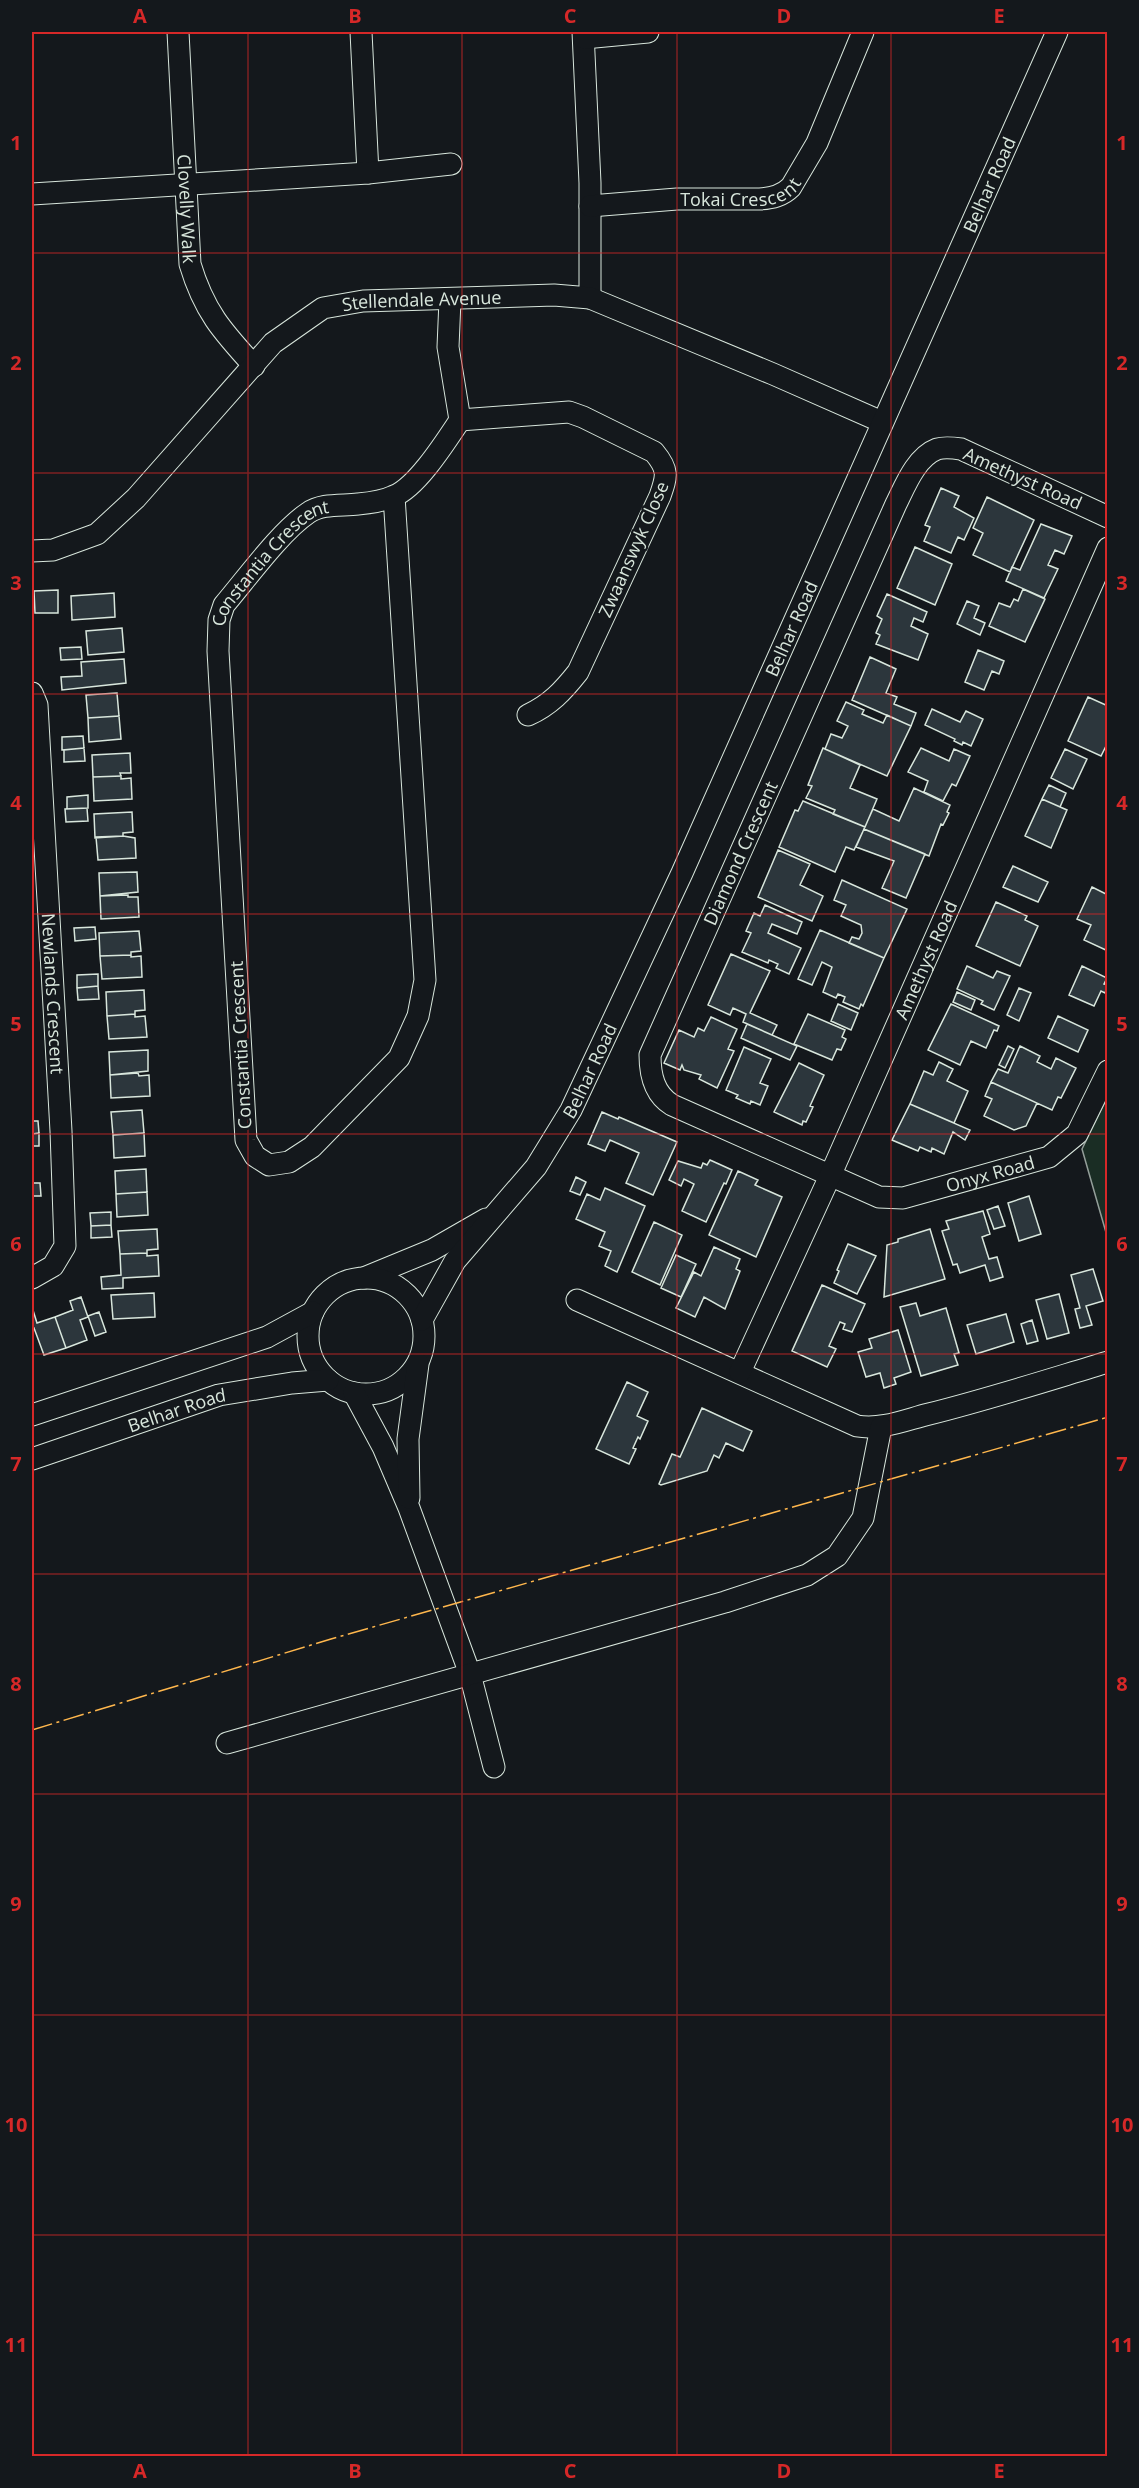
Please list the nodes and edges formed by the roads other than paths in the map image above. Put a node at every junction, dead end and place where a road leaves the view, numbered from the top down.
1 (178, 32) edge
2 (361, 32) edge
3 (648, 32) edge
4 (863, 32) edge
5 (1057, 32) edge
6 (583, 35) edge
7 (452, 164) dead end
8 (368, 173) junction
9 (184, 184) junction
10 (32, 194) edge
11 (590, 206) junction
12 (590, 298) junction
13 (450, 300) junction
14 (254, 366) junction
15 (460, 420) junction
16 (882, 422) junction
17 (937, 449) joint
18 (394, 496) junction
19 (1107, 517) edge
20 (1107, 548) edge
21 (32, 551) edge
22 (32, 693) edge
23 (528, 715) dead end
24 (1107, 1071) edge
25 (830, 1176) junction
26 (500, 1211) junction
27 (32, 1278) edge
28 (364, 1278) junction
29 (577, 1300) dead end
30 (313, 1312) junction
31 (422, 1320) junction
32 (1107, 1362) edge
33 (418, 1364) junction
34 (740, 1372) junction
35 (328, 1380) junction
36 (354, 1393) junction
37 (32, 1415) edge
38 (881, 1427) junction
39 (32, 1459) edge
40 (409, 1508) junction
41 (470, 1674) junction
42 (227, 1743) dead end
43 (494, 1767) dead end

1 - 9 street, Clovelly Walk
2 - 8 street
3 - 6 street
4 - 11 street, Tokai Crescent
5 - 16 street, Belhar Road
6 - 11 street
7 - 8 street
8 - 9 street
9 - 10 street
9 - 14 street, Clovelly Walk
11 - 12 street
12 - 13 street, Stellendale Avenue
12 - 16 street, Stellendale Avenue
13 - 14 street, Stellendale Avenue
13 - 15 street
14 - 21 street, Stellendale Avenue
15 - 18 street, Constantia Crescent
15 - 23 street, Zwaanswyk Close
16 - 26 street, Belhar Road
17 - 19 street, Amethyst Road
17 - 25 street, Diamond Crescent
18 - 18 street, Constantia Crescent
20 - 25 street, Amethyst Road
22 - 27 street, Newlands Crescent
24 - 25 street, Onyx Road
25 - 34 street, Amethyst Road
26 - 28 street, Belhar Road
26 - 31 street, Belhar Road
28 - 30 street
28 - 31 street
29 - 34 street
30 - 35 street
30 - 37 street
31 - 33 street
32 - 38 street
33 - 36 street
33 - 40 street
34 - 38 street
35 - 36 street
35 - 39 street, Belhar Road
36 - 40 street
38 - 41 street
40 - 41 street
41 - 42 street
41 - 43 street

